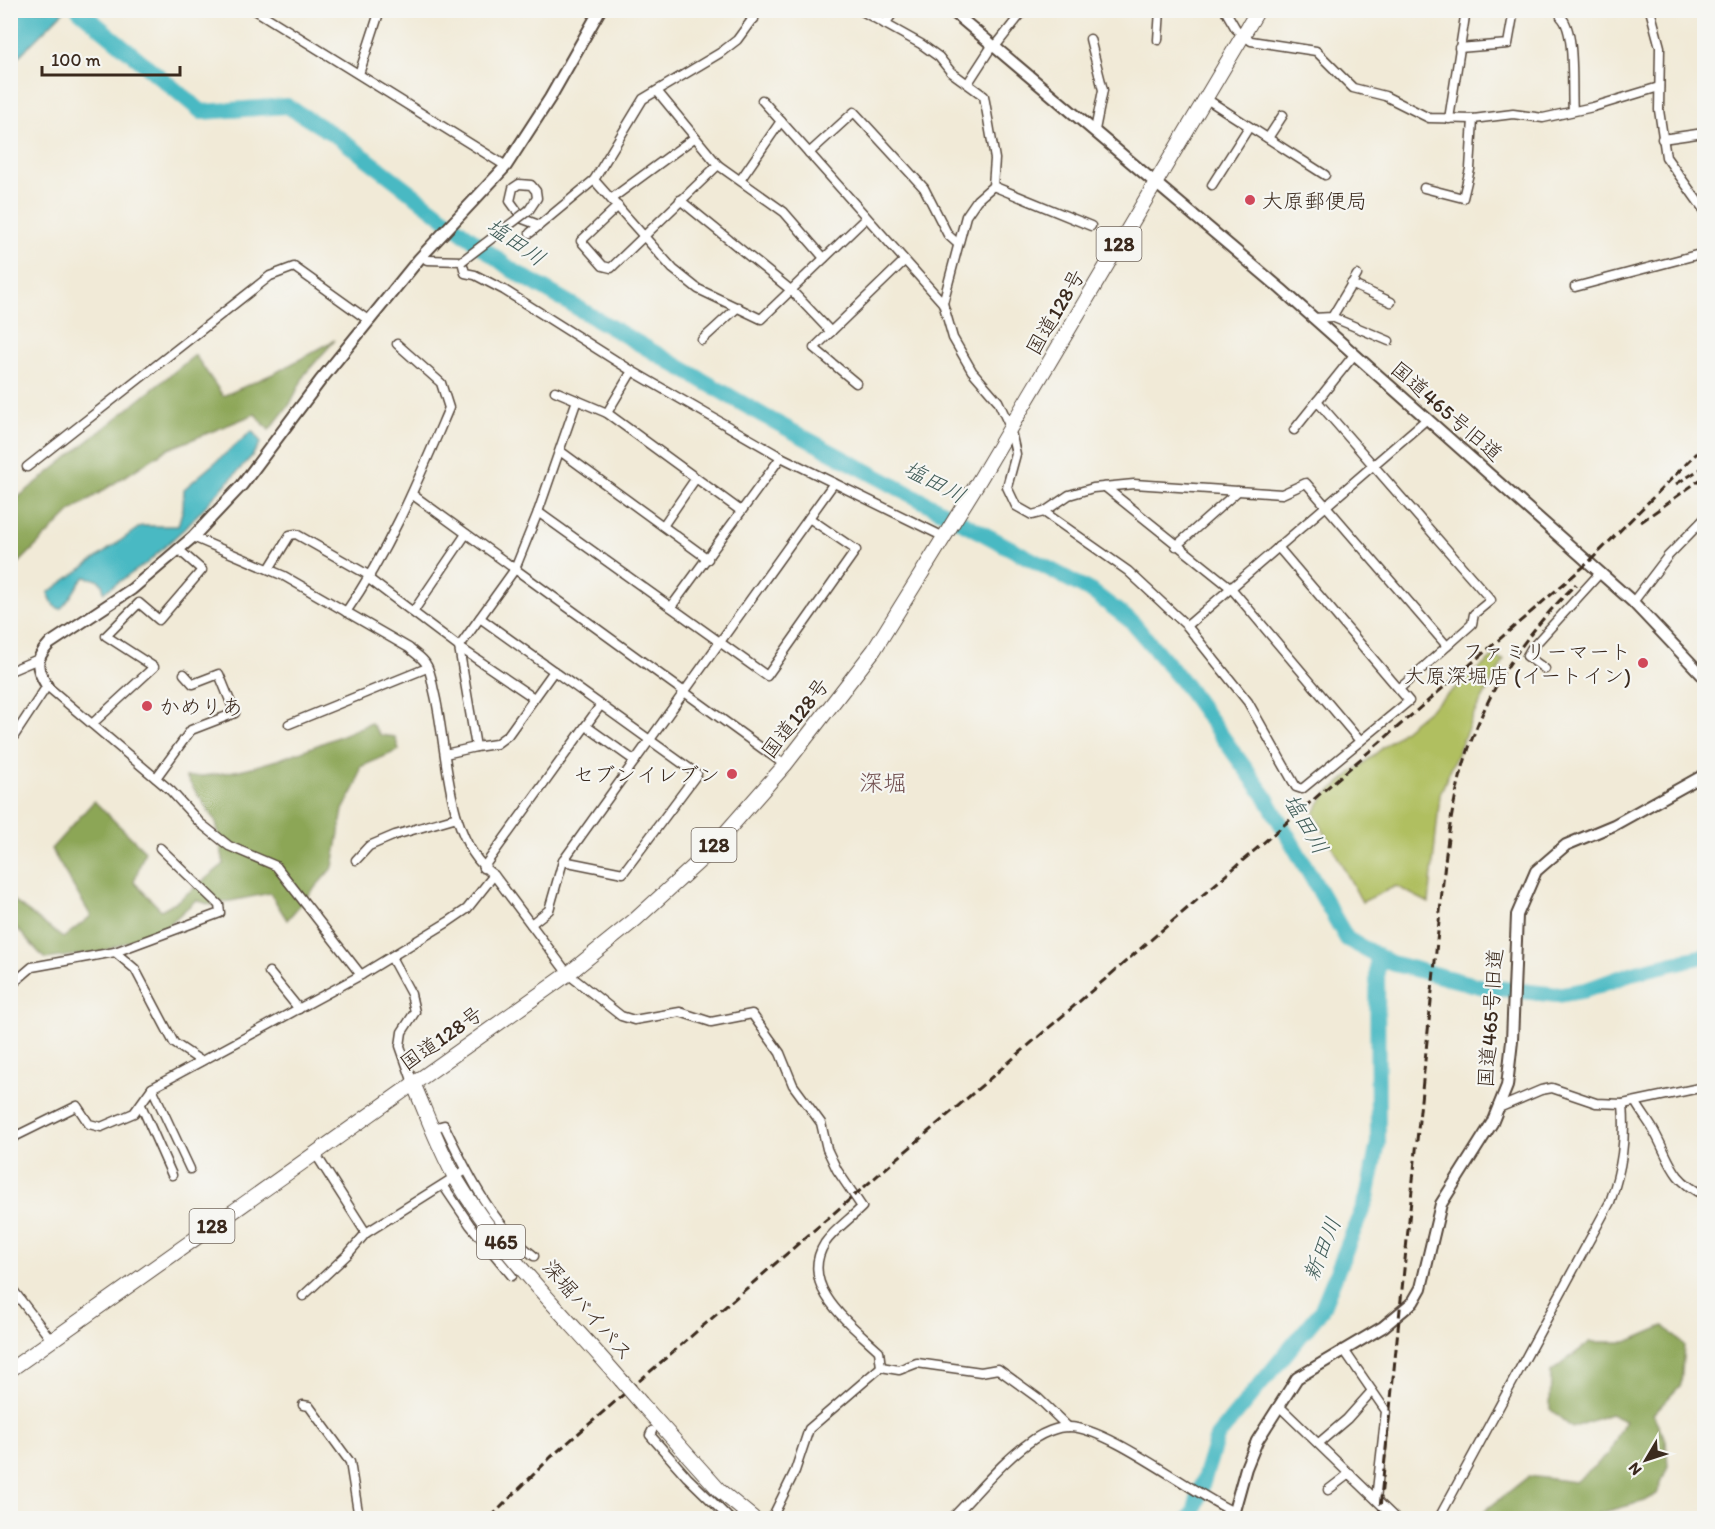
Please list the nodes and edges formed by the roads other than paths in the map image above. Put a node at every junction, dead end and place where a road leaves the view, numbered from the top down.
1 (255, 10) edge
2 (380, 10) edge
3 (600, 10) edge
4 (743, 10) edge
5 (759, 10) edge
6 (860, 10) edge
7 (895, 10) edge
8 (951, 10) edge
9 (1023, 10) edge
10 (1160, 10) edge
11 (1225, 10) edge
12 (1258, 10) edge
13 (1466, 10) edge
14 (1514, 10) edge
15 (1650, 10) edge
16 (1561, 17) dead end
17 (754, 19) junction
18 (885, 24) junction
19 (1243, 37) junction
20 (1090, 39) dead end
21 (1158, 39) dead end
22 (993, 47) junction
23 (1459, 48) junction
24 (359, 74) junction
25 (968, 83) junction
26 (1659, 87) junction
27 (657, 91) junction
28 (1205, 98) junction
29 (762, 100) dead end
30 (1573, 111) junction
31 (1283, 115) dead end
32 (1473, 118) junction
33 (1449, 119) junction
34 (781, 121) junction
35 (1249, 127) junction
36 (1095, 130) junction
37 (1704, 133) edge
38 (694, 138) junction
39 (1268, 138) junction
40 (1662, 139) junction
41 (809, 153) junction
42 (718, 165) junction
43 (506, 166) junction
44 (1325, 175) dead end
45 (741, 179) junction
46 (594, 180) junction
47 (1155, 183) junction
48 (1212, 185) dead end
49 (993, 186) junction
50 (1424, 188) dead end
51 (680, 200) junction
52 (615, 202) junction
53 (1704, 210) edge
54 (866, 218) junction
55 (539, 225) junction
56 (1091, 226) dead end
57 (530, 233) dead end
58 (644, 235) junction
59 (957, 244) junction
60 (1704, 253) edge
61 (824, 258) junction
62 (423, 260) junction
63 (462, 261) junction
64 (904, 261) junction
65 (1357, 275) dead end
66 (1351, 284) junction
67 (1575, 287) dead end
68 (792, 291) junction
69 (1391, 302) dead end
70 (943, 303) junction
71 (738, 308) junction
72 (1332, 317) junction
73 (1313, 318) junction
74 (368, 320) junction
75 (831, 332) junction
76 (702, 340) dead end
77 (1389, 341) dead end
78 (397, 344) dead end
79 (1354, 355) junction
80 (632, 371) junction
81 (856, 383) dead end
82 (555, 391) dead end
83 (577, 400) junction
84 (1317, 401) junction
85 (607, 413) junction
86 (1427, 419) junction
87 (1010, 427) junction
88 (1293, 430) dead end
89 (560, 451) junction
90 (781, 457) junction
91 (1374, 465) junction
92 (27, 467) dead end
93 (696, 478) junction
94 (834, 483) junction
95 (1106, 487) junction
96 (1238, 491) junction
97 (413, 495) junction
98 (1326, 507) junction
99 (741, 510) junction
100 (538, 512) junction
101 (1044, 512) junction
102 (809, 518) junction
103 (1704, 519) edge
104 (663, 526) junction
105 (466, 534) junction
106 (193, 537) junction
107 (944, 537) junction
108 (1176, 546) junction
109 (1278, 548) junction
110 (178, 549) junction
111 (708, 558) junction
112 (515, 568) junction
113 (269, 569) junction
114 (1600, 573) junction
115 (370, 578) junction
116 (1230, 588) junction
117 (1633, 602) junction
118 (671, 607) junction
119 (346, 612) junction
120 (413, 612) junction
121 (480, 618) junction
122 (1186, 626) junction
123 (720, 641) junction
124 (1447, 646) junction
125 (459, 647) junction
126 (36, 660) junction
127 (428, 668) junction
128 (1545, 669) dead end
129 (10, 670) edge
130 (554, 671) junction
131 (184, 674) dead end
132 (1704, 677) edge
133 (47, 686) junction
134 (1399, 689) junction
135 (683, 691) junction
136 (534, 698) junction
137 (600, 706) junction
138 (92, 724) junction
139 (289, 724) dead end
140 (586, 726) junction
141 (650, 740) junction
142 (1360, 741) junction
143 (10, 742) edge
144 (476, 747) junction
145 (445, 754) junction
146 (634, 761) junction
147 (785, 765) junction
148 (1704, 775) edge
149 (156, 778) junction
150 (457, 816) junction
151 (160, 848) dead end
152 (356, 860) dead end
153 (563, 861) junction
154 (483, 868) junction
155 (494, 875) junction
156 (531, 924) junction
157 (115, 952) junction
158 (391, 957) junction
159 (269, 972) dead end
160 (568, 974) junction
161 (361, 975) junction
162 (10, 986) edge
163 (299, 1009) junction
164 (201, 1062) junction
165 (413, 1083) junction
166 (1704, 1087) edge
167 (152, 1088) junction
168 (1636, 1103) junction
169 (1623, 1104) junction
170 (141, 1106) junction
171 (1501, 1107) junction
172 (10, 1139) edge
173 (315, 1153) junction
174 (190, 1169) dead end
175 (172, 1175) dead end
176 (455, 1177) junction
177 (1704, 1195) edge
178 (366, 1233) junction
179 (534, 1256) dead end
180 (512, 1276) dead end
181 (10, 1286) edge
182 (303, 1296) dead end
183 (52, 1341) junction
184 (1344, 1350) junction
185 (881, 1367) junction
186 (10, 1370) edge
187 (1372, 1391) junction
188 (303, 1405) dead end
189 (1279, 1406) junction
190 (1068, 1427) junction
191 (652, 1431) dead end
192 (1320, 1442) junction
193 (1350, 1473) junction
194 (1328, 1490) dead end
195 (1376, 1499) junction
196 (1233, 1515) edge
197 (359, 1518) edge
198 (729, 1518) edge
199 (753, 1518) edge
200 (772, 1518) edge
201 (952, 1518) edge
202 (1395, 1518) edge
203 (1439, 1518) edge

1 - 24 street
2 - 24 street
3 - 43 street
4 - 17 street
5 - 17 street
6 - 18 street
7 - 18 street
8 - 22 street, 国道465号旧道
9 - 22 street
10 - 21 street
11 - 19 street
12 - 19 highway, 国道128号 / 128
13 - 23 street
14 - 23 street
15 - 26 street
16 - 30 street
17 - 27 street
18 - 25 street
19 - 28 highway, 国道128号 / 128
19 - 33 street
20 - 36 street
22 - 25 street
22 - 36 street, 国道465号旧道
23 - 33 street
24 - 43 street
25 - 49 street
26 - 30 street
26 - 40 street
27 - 38 street
27 - 46 street
28 - 35 street
28 - 47 highway, 国道128号 / 128
29 - 34 street
30 - 32 street
31 - 39 street
32 - 33 street
32 - 50 street
34 - 41 street
34 - 45 street
35 - 39 street
35 - 48 street
36 - 47 street, 国道465号旧道
37 - 40 street
38 - 42 street
38 - 52 street
39 - 44 street
40 - 53 street
41 - 54 street
41 - 59 street
42 - 45 street
42 - 51 street
43 - 62 street
45 - 61 street
46 - 52 street
46 - 55 street
47 - 73 street, 国道465号旧道
47 - 87 highway, 国道128号 / 128
49 - 56 street
49 - 59 street
51 - 58 street
51 - 68 street
52 - 58 street
52 - 58 street
54 - 61 street
54 - 64 street
55 - 57 street
55 - 63 street, bridge
58 - 71 street
59 - 70 street
60 - 67 street
61 - 68 street
62 - 63 street
62 - 74 street
63 - 80 street
64 - 70 street
64 - 75 street
65 - 66 street
66 - 69 street
66 - 72 street
68 - 71 street
68 - 75 street
70 - 87 street
71 - 76 street
72 - 73 street
72 - 77 street
73 - 79 street, 国道465号旧道
74 - 92 street
74 - 106 street
75 - 81 street
78 - 97 street
79 - 84 street
79 - 86 street, 国道465号旧道
80 - 85 street
80 - 90 street
82 - 83 street
83 - 85 street
83 - 89 street
84 - 88 street
84 - 91 street
85 - 93 street
86 - 91 street
86 - 114 street, 国道465号旧道
87 - 101 street
87 - 107 highway, 国道128号 / 128
89 - 100 street
89 - 104 street
90 - 94 street
90 - 99 street
91 - 98 street
91 - 124 street
93 - 99 street
93 - 104 street
94 - 102 street
94 - 107 street
95 - 96 street
95 - 101 street
95 - 108 street
96 - 98 street
96 - 108 street
97 - 105 street
97 - 115 street
98 - 109 street
98 - 124 street
99 - 111 street
100 - 112 street
100 - 118 street
101 - 122 street
102 - 123 street
102 - 123 street
103 - 117 street
104 - 111 street
105 - 112 street
105 - 120 street
106 - 110 street
106 - 113 street
107 - 147 highway, 国道128号 / 128
108 - 116 street
109 - 116 street
109 - 134 street
110 - 126 street
110 - 138 street
111 - 118 street
112 - 121 street
112 - 135 street
113 - 115 street
113 - 119 street
114 - 117 street, 国道465号旧道
114 - 128 street
115 - 119 street
115 - 120 street
116 - 122 street
116 - 142 street
117 - 132 street, 国道465号旧道
118 - 123 street
119 - 127 street
120 - 125 street
121 - 125 street
121 - 130 street
122 - 142 street
123 - 135 street
124 - 134 street
125 - 136 street
125 - 144 street
126 - 129 street
126 - 133 street
127 - 139 street
127 - 145 street
130 - 136 street
130 - 137 street
131 - 149 street
133 - 138 street
133 - 143 street
134 - 142 street
135 - 141 street
135 - 147 street
136 - 144 street
137 - 140 street
137 - 141 street
138 - 149 street
140 - 146 street
140 - 154 street
141 - 146 street
141 - 153 street
144 - 145 street
145 - 150 street
146 - 153 street
147 - 160 highway, 国道128号 / 128
148 - 171 street, 国道465号旧道
149 - 161 street
150 - 152 street
150 - 154 street
151 - 157 street
153 - 156 street
154 - 155 street
155 - 156 street
155 - 158 street
156 - 160 street
157 - 162 street
157 - 164 street
158 - 161 street
158 - 165 street
159 - 163 street
160 - 165 highway, 国道128号 / 128
160 - 185 street
161 - 163 street
163 - 164 street
164 - 167 street
165 - 173 highway, 国道128号 / 128
165 - 176 highway, 深堀バイパス / 465
166 - 168 street
167 - 170 street
167 - 174 street
168 - 169 street
168 - 177 street
169 - 171 street
169 - 203 street
170 - 172 street
170 - 175 street
171 - 184 street, 国道465号旧道
173 - 178 street
173 - 183 highway, 国道128号 / 128
176 - 178 street
176 - 179 street
176 - 180 street
176 - 199 highway, 深堀バイパス / 465, bridge
178 - 182 street
181 - 183 street
183 - 186 highway, 国道128号 / 128
184 - 187 street
184 - 189 street, 国道465号旧道
185 - 190 street
185 - 200 street
187 - 192 street
187 - 195 street
188 - 197 street
189 - 192 street
189 - 196 street, 国道465号旧道
190 - 196 street
190 - 201 street
191 - 198 street
192 - 193 street
193 - 194 street
193 - 195 street
195 - 202 street

